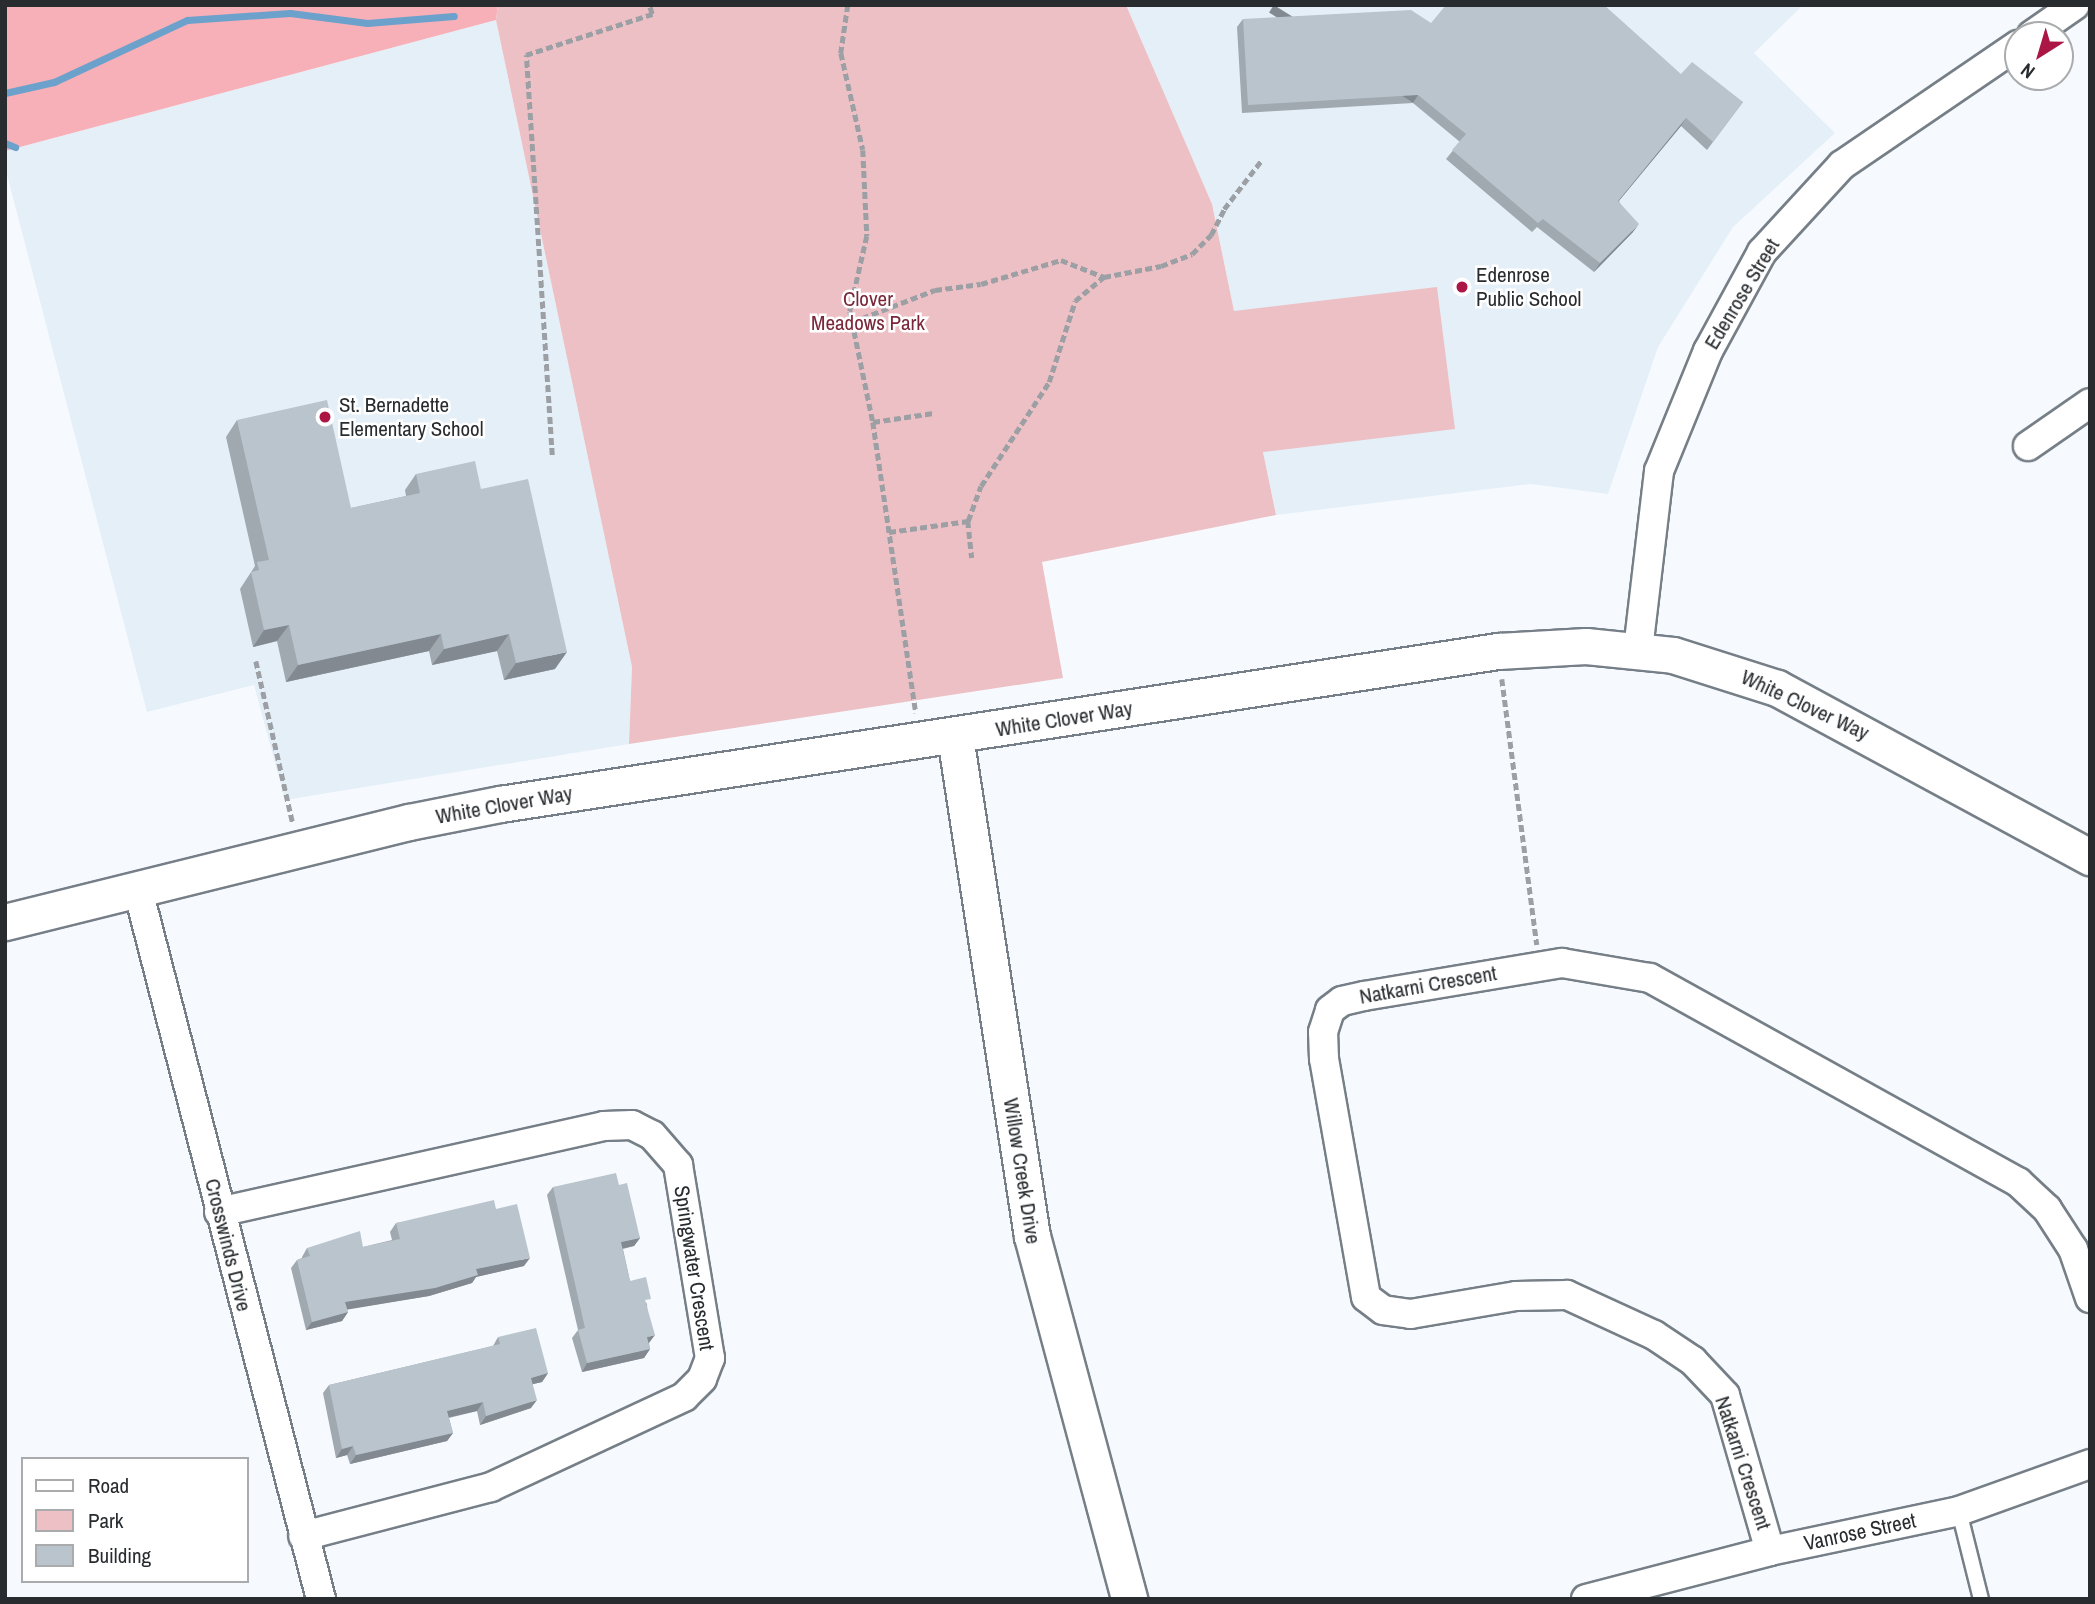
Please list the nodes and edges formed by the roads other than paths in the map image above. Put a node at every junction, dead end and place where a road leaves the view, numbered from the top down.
1 (2075, 5) edge
2 (2052, 21) edge
3 (2004, 55) edge
4 (2090, 403) edge
5 (2028, 446) dead end
6 (1638, 650) junction
7 (955, 736) junction
8 (2090, 857) edge
9 (138, 890) junction
10 (5, 922) edge
11 (219, 1212) junction
12 (2090, 1298) edge
13 (2090, 1464) edge
14 (1959, 1511) junction
15 (303, 1536) junction
16 (1770, 1551) junction
17 (321, 1599) edge
18 (1129, 1599) edge
19 (1586, 1599) edge
20 (1981, 1599) edge

1 - 2 street
3 - 6 street, Edenrose Street
4 - 5 street
6 - 7 street, White Clover Way
6 - 8 street, White Clover Way
7 - 9 street, White Clover Way
7 - 18 street, Willow Creek Drive
9 - 10 street, White Clover Way
9 - 11 street, Crosswinds Drive
11 - 15 street, Crosswinds Drive
11 - 15 street, Springwater Crescent
12 - 16 street, Natkarni Crescent
13 - 14 street, Vanrose Street
14 - 16 street, Vanrose Street
14 - 20 lane
15 - 17 street, Crosswinds Drive
16 - 19 street, Vanrose Street

